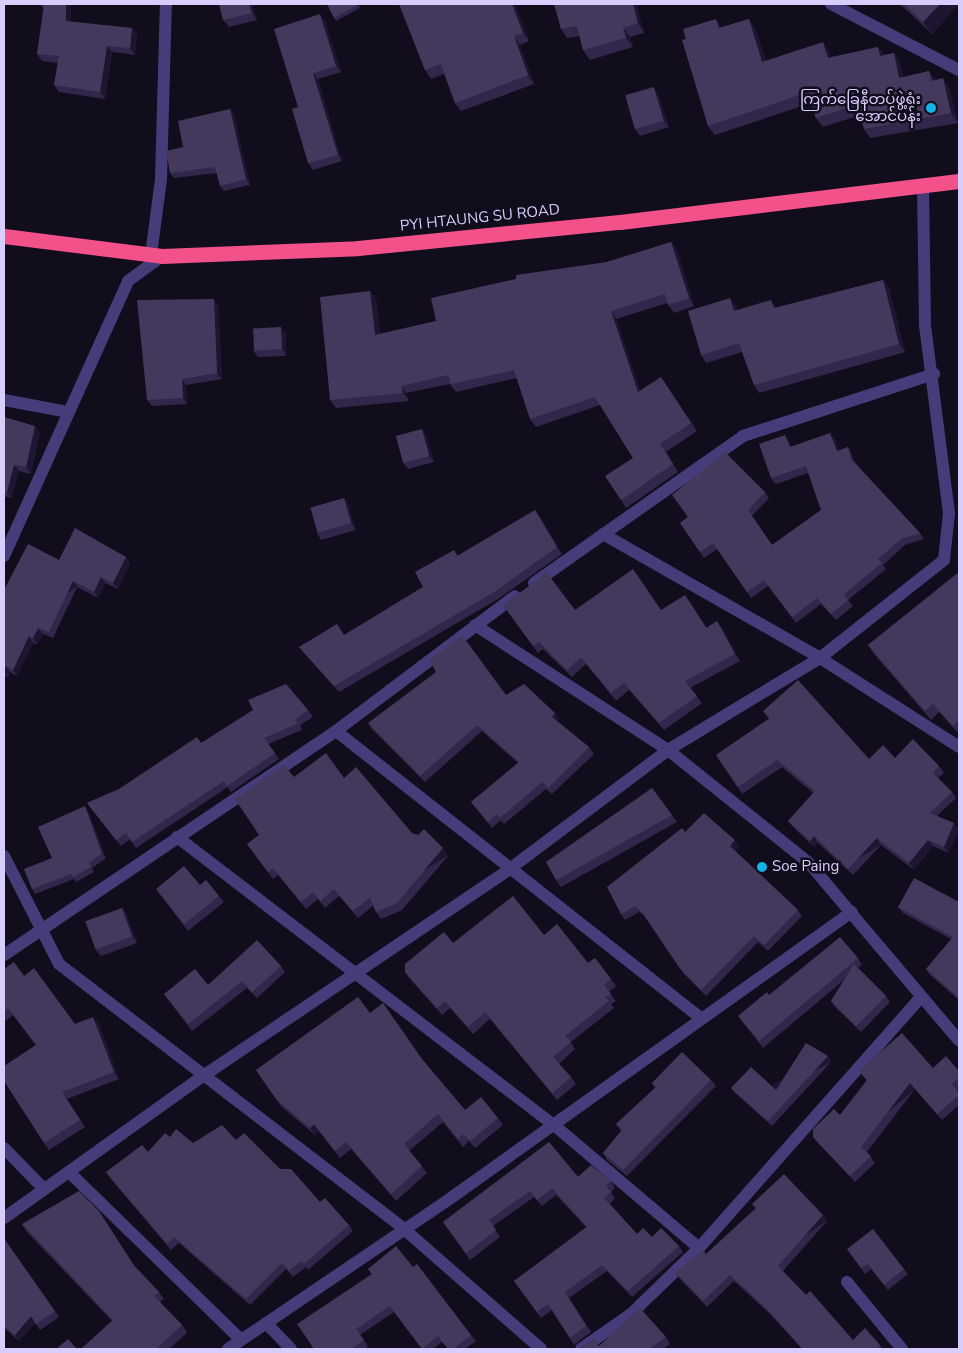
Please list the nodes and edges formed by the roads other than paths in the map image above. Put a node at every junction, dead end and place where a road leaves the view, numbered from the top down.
1 (166, 4) edge
2 (831, 4) edge
3 (959, 70) edge
4 (959, 181) edge
5 (923, 186) junction
6 (4, 236) edge
7 (156, 256) junction
8 (934, 374) junction
9 (4, 400) edge
10 (69, 412) junction
11 (603, 534) junction
12 (4, 556) edge
13 (475, 625) junction
14 (820, 658) junction
15 (336, 731) junction
16 (959, 747) edge
17 (668, 750) junction
18 (177, 837) junction
19 (4, 856) edge
20 (511, 868) junction
21 (852, 912) junction
22 (42, 931) junction
23 (4, 955) edge
24 (356, 974) junction
25 (921, 997) junction
26 (701, 1018) junction
27 (959, 1041) edge
28 (206, 1074) junction
29 (554, 1125) junction
30 (4, 1148) edge
31 (69, 1172) junction
32 (44, 1189) junction
33 (4, 1218) edge
34 (404, 1229) junction
35 (699, 1248) junction
36 (847, 1282) dead end
37 (266, 1323) junction
38 (241, 1340) junction
39 (228, 1349) edge
40 (291, 1349) edge
41 (541, 1349) edge
42 (580, 1349) edge
43 (902, 1349) edge

1 - 7 street
2 - 3 street
4 - 5 highway, PYI HTAUNG SU ROAD
5 - 7 highway, PYI HTAUNG SU ROAD
5 - 8 street
6 - 7 highway, PYI HTAUNG SU ROAD
7 - 10 street
8 - 11 street
8 - 14 street
9 - 10 street
10 - 12 street
11 - 13 street
11 - 14 street
13 - 15 street
13 - 17 street
14 - 16 street
14 - 17 street
15 - 18 street
15 - 20 street
17 - 20 street
17 - 21 street
18 - 22 street
18 - 24 street
19 - 22 street
20 - 24 street
20 - 26 street
21 - 25 street
21 - 26 street
22 - 23 street
22 - 28 street
24 - 28 street
24 - 29 street
25 - 27 street
25 - 35 street
26 - 29 street
28 - 31 street
28 - 34 street
29 - 34 street
29 - 35 street
30 - 32 street
31 - 32 street
31 - 38 street
32 - 33 street
34 - 37 street
34 - 41 street
35 - 42 street
36 - 43 street
37 - 38 street
37 - 40 street
38 - 39 street

